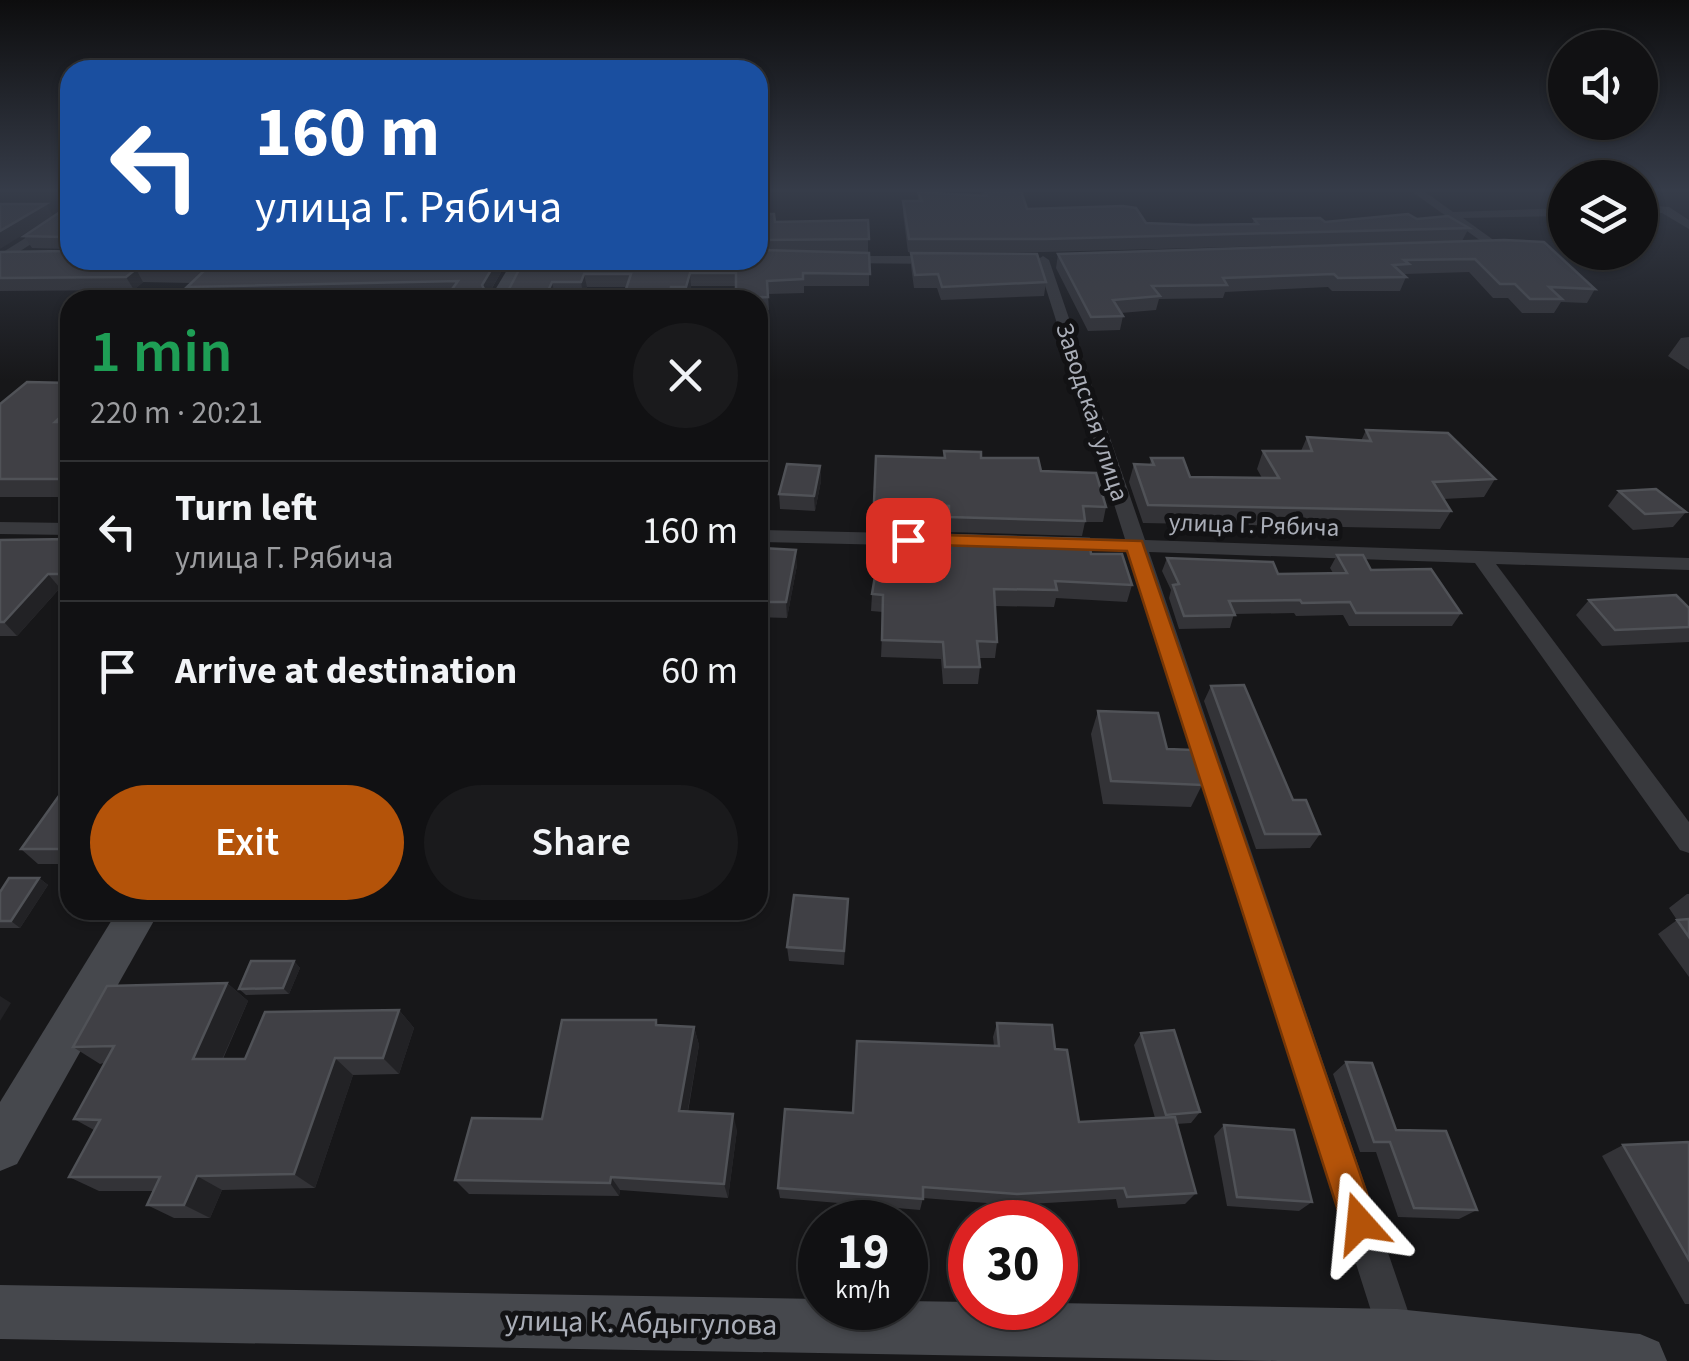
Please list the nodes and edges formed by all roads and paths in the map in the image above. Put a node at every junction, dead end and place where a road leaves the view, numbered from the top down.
1 (38, 256) edge
2 (2, 258) edge
3 (814, 260) edge
4 (967, 260) edge
5 (1043, 260) edge
6 (0, 528) edge
7 (60, 529) edge
8 (768, 536) edge
9 (996, 542) edge
10 (1036, 543) edge
11 (1135, 545) junction
12 (1482, 559) junction
13 (1689, 564) edge
14 (1689, 842) edge
15 (134, 920) edge
16 (0, 1147) edge
17 (0, 1312) edge
18 (1401, 1348) edge
19 (1640, 1361) edge

1 - 2 street
3 - 4 street
5 - 11 street, Заводская улица
6 - 7 street
8 - 9 street
10 - 11 street, улица Г. Рябича
11 - 12 street, улица Г. Рябича
11 - 18 street, Заводская улица
12 - 13 street, улица Г. Рябича
12 - 14 street
15 - 16 street
17 - 18 street, улица К. Абдыгулова
18 - 19 street, улица К. Абдыгулова

